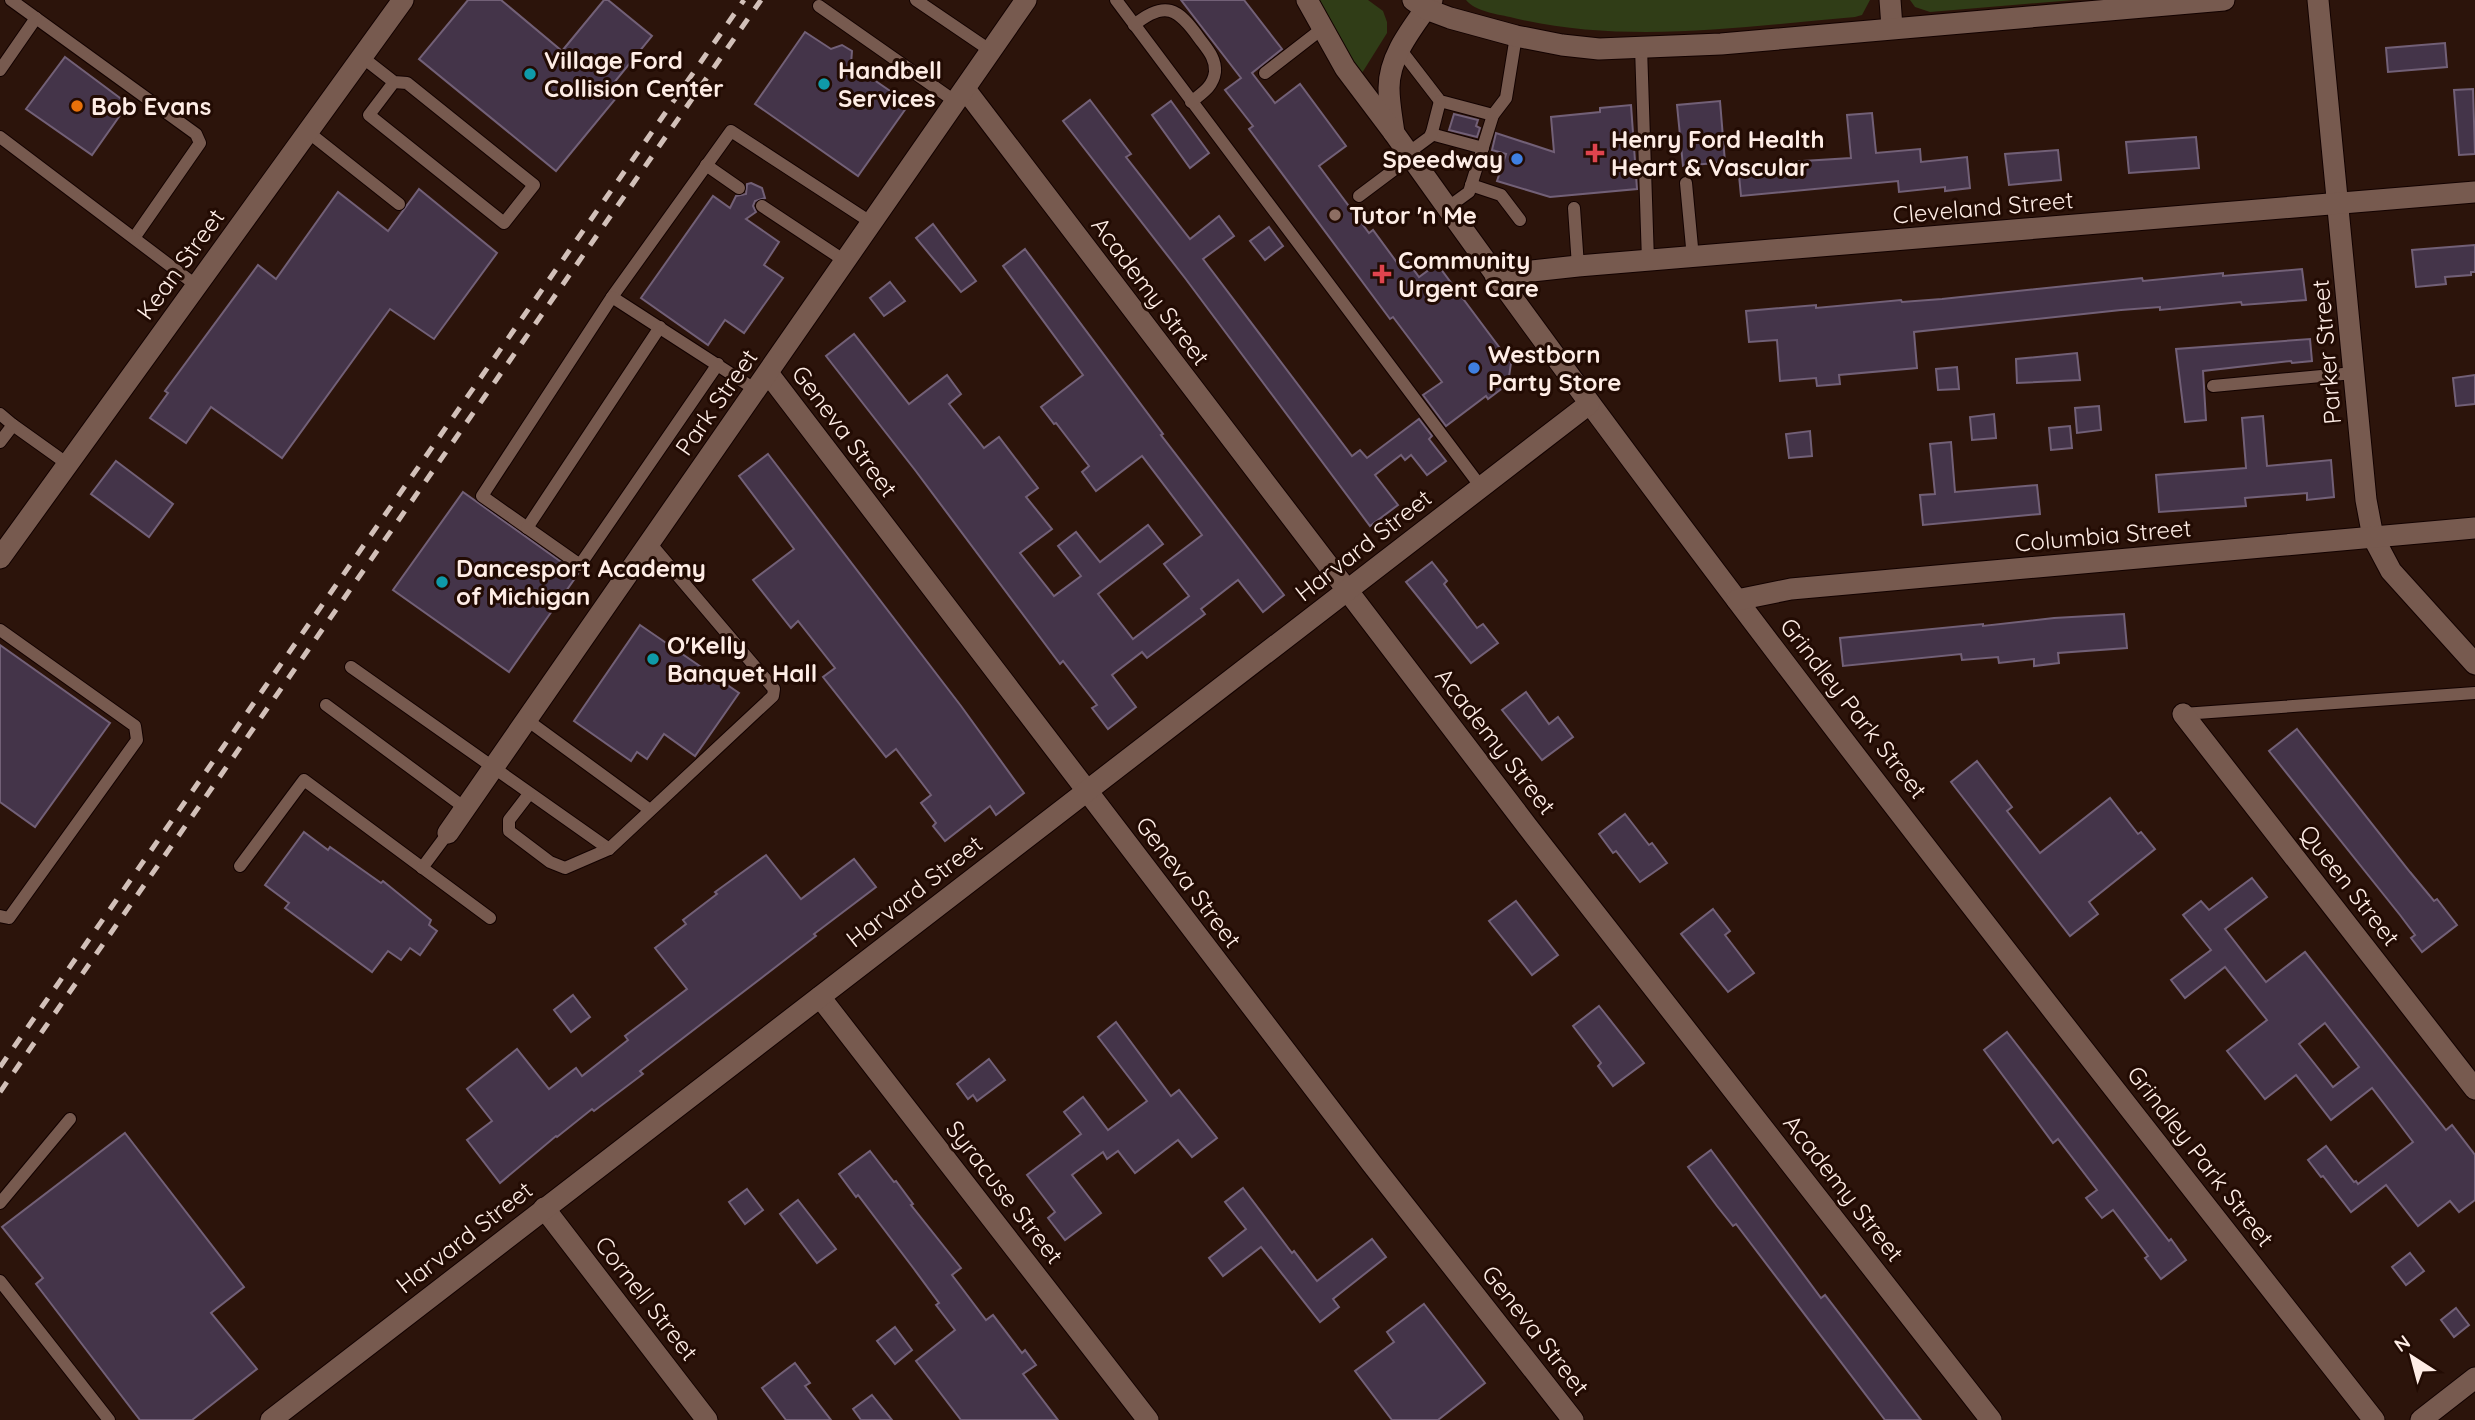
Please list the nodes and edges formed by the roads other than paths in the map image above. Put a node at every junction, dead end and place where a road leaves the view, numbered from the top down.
1 (11, 0) edge
2 (404, 0) edge
3 (916, 0) edge
4 (1025, 0) edge
5 (1116, 0) edge
6 (1307, 0) edge
7 (1890, 0) edge
8 (2224, 0) edge
9 (2318, 0) edge
10 (1424, 3) edge
11 (819, 6) dead end
12 (36, 18) junction
13 (1134, 25) junction
14 (1892, 27) junction
15 (1323, 28) junction
16 (1516, 36) junction
17 (1641, 47) junction
18 (1400, 49) junction
19 (991, 51) junction
20 (362, 57) junction
21 (0, 70) edge
22 (1265, 73) dead end
23 (394, 82) junction
24 (960, 95) junction
25 (1440, 101) junction
26 (1191, 102) junction
27 (1493, 115) junction
28 (308, 132) junction
29 (1394, 133) junction
30 (1431, 134) junction
31 (0, 137) edge
32 (1483, 148) junction
33 (1409, 155) junction
34 (706, 166) junction
35 (1686, 183) dead end
36 (1471, 186) junction
37 (739, 188) dead end
38 (2475, 192) edge
39 (1360, 196) dead end
40 (399, 204) dead end
41 (2339, 204) junction
42 (762, 206) dead end
43 (1447, 208) junction
44 (1574, 208) dead end
45 (1520, 220) dead end
46 (872, 223) junction
47 (134, 238) junction
48 (1693, 258) junction
49 (845, 261) junction
50 (1648, 261) junction
51 (1578, 266) junction
52 (1495, 275) junction
53 (197, 286) junction
54 (612, 298) junction
55 (660, 327) junction
56 (718, 364) junction
57 (2354, 373) junction
58 (762, 381) junction
59 (2213, 386) dead end
60 (1589, 404) junction
61 (0, 414) edge
62 (13, 425) junction
63 (0, 442) edge
64 (69, 465) junction
65 (1481, 487) junction
66 (527, 528) junction
67 (2475, 528) edge
68 (2373, 537) junction
69 (650, 543) junction
70 (0, 558) edge
71 (1347, 591) junction
72 (1737, 600) junction
73 (0, 631) edge
74 (2475, 664) edge
75 (351, 667) dead end
76 (2475, 693) edge
77 (326, 705) dead end
78 (2183, 713) joint
79 (527, 720) junction
80 (493, 768) junction
81 (1087, 791) junction
82 (530, 794) junction
83 (466, 808) junction
84 (650, 810) junction
85 (448, 833) joint
86 (609, 849) junction
87 (240, 866) dead end
88 (422, 868) junction
89 (0, 916) edge
90 (490, 918) dead end
91 (820, 997) junction
92 (2475, 1089) edge
93 (69, 1119) dead end
94 (0, 1203) edge
95 (544, 1208) junction
96 (0, 1280) edge
97 (2475, 1378) edge
98 (109, 1420) edge
99 (271, 1420) edge
100 (708, 1420) edge
101 (1148, 1420) edge
102 (1573, 1420) edge
103 (1991, 1420) edge
104 (2374, 1420) edge
105 (2421, 1420) edge

1 - 12 lane
2 - 20 street, Kean Street
3 - 19 lane
4 - 19 street, Park Street
5 - 13 lane
6 - 15 street
7 - 14 street
8 - 14 street
9 - 41 street, Parker Street
10 - 16 street
10 - 18 street, Grindley Park Street
11 - 24 lane
12 - 21 lane
12 - 47 lane
13 - 26 lane
13 - 26 lane
14 - 17 street
15 - 22 lane
15 - 29 street
16 - 17 street
16 - 27 lane
17 - 50 lane
18 - 25 lane
18 - 29 street, Grindley Park Street
19 - 24 street, Park Street
20 - 23 lane
20 - 28 street, Kean Street
23 - 23 lane
24 - 46 street, Park Street
24 - 71 street, Academy Street
25 - 27 lane
25 - 30 lane
26 - 65 lane
27 - 32 lane
28 - 40 lane
28 - 53 street, Kean Street
29 - 33 street, Grindley Park Street
30 - 32 lane
30 - 33 lane
31 - 47 lane
32 - 36 lane
33 - 39 lane
33 - 43 street, Grindley Park Street
34 - 37 lane
34 - 46 lane
34 - 54 lane
35 - 48 lane
36 - 43 lane
36 - 45 lane
38 - 41 street, Cleveland Street
41 - 48 street, Cleveland Street
41 - 57 street, Parker Street
42 - 49 lane
43 - 52 street, Grindley Park Street
44 - 51 lane
46 - 49 street, Park Street
47 - 53 lane
48 - 50 street, Cleveland Street
49 - 58 street, Park Street
50 - 51 street, Cleveland Street
51 - 52 street, Cleveland Street
52 - 60 street, Grindley Park Street
53 - 64 street, Kean Street
54 - 55 lane
54 - 66 lane
55 - 56 lane
55 - 66 lane
56 - 58 lane
56 - 66 lane
57 - 59 lane
57 - 68 street, Parker Street
58 - 69 street, Park Street
58 - 81 street, Geneva Street
60 - 65 street, Harvard Street
60 - 72 street, Grindley Park Street
61 - 62 lane
62 - 63 lane
62 - 64 lane
64 - 70 street, Kean Street
65 - 71 street, Harvard Street
67 - 68 street, Columbia Street
68 - 72 street, Columbia Street
68 - 74 street, Parker Street
69 - 79 street, Park Street
69 - 84 lane
71 - 81 street, Harvard Street
71 - 103 street, Academy Street
72 - 104 street, Grindley Park Street
73 - 89 lane
75 - 80 lane
76 - 78 lane
77 - 83 lane
78 - 92 street, Queen Street
79 - 80 street, Park Street
79 - 84 lane
80 - 82 lane
80 - 83 street, Park Street
81 - 91 street, Harvard Street
81 - 102 street, Geneva Street
82 - 86 lane
82 - 86 lane
83 - 85 street, Park Street
84 - 86 lane
85 - 88 lane
87 - 88 lane
88 - 90 lane
91 - 95 street, Harvard Street
91 - 101 street, Syracuse Street
93 - 94 lane
95 - 99 street, Harvard Street
95 - 100 street, Cornell Street
96 - 98 lane
97 - 105 street

